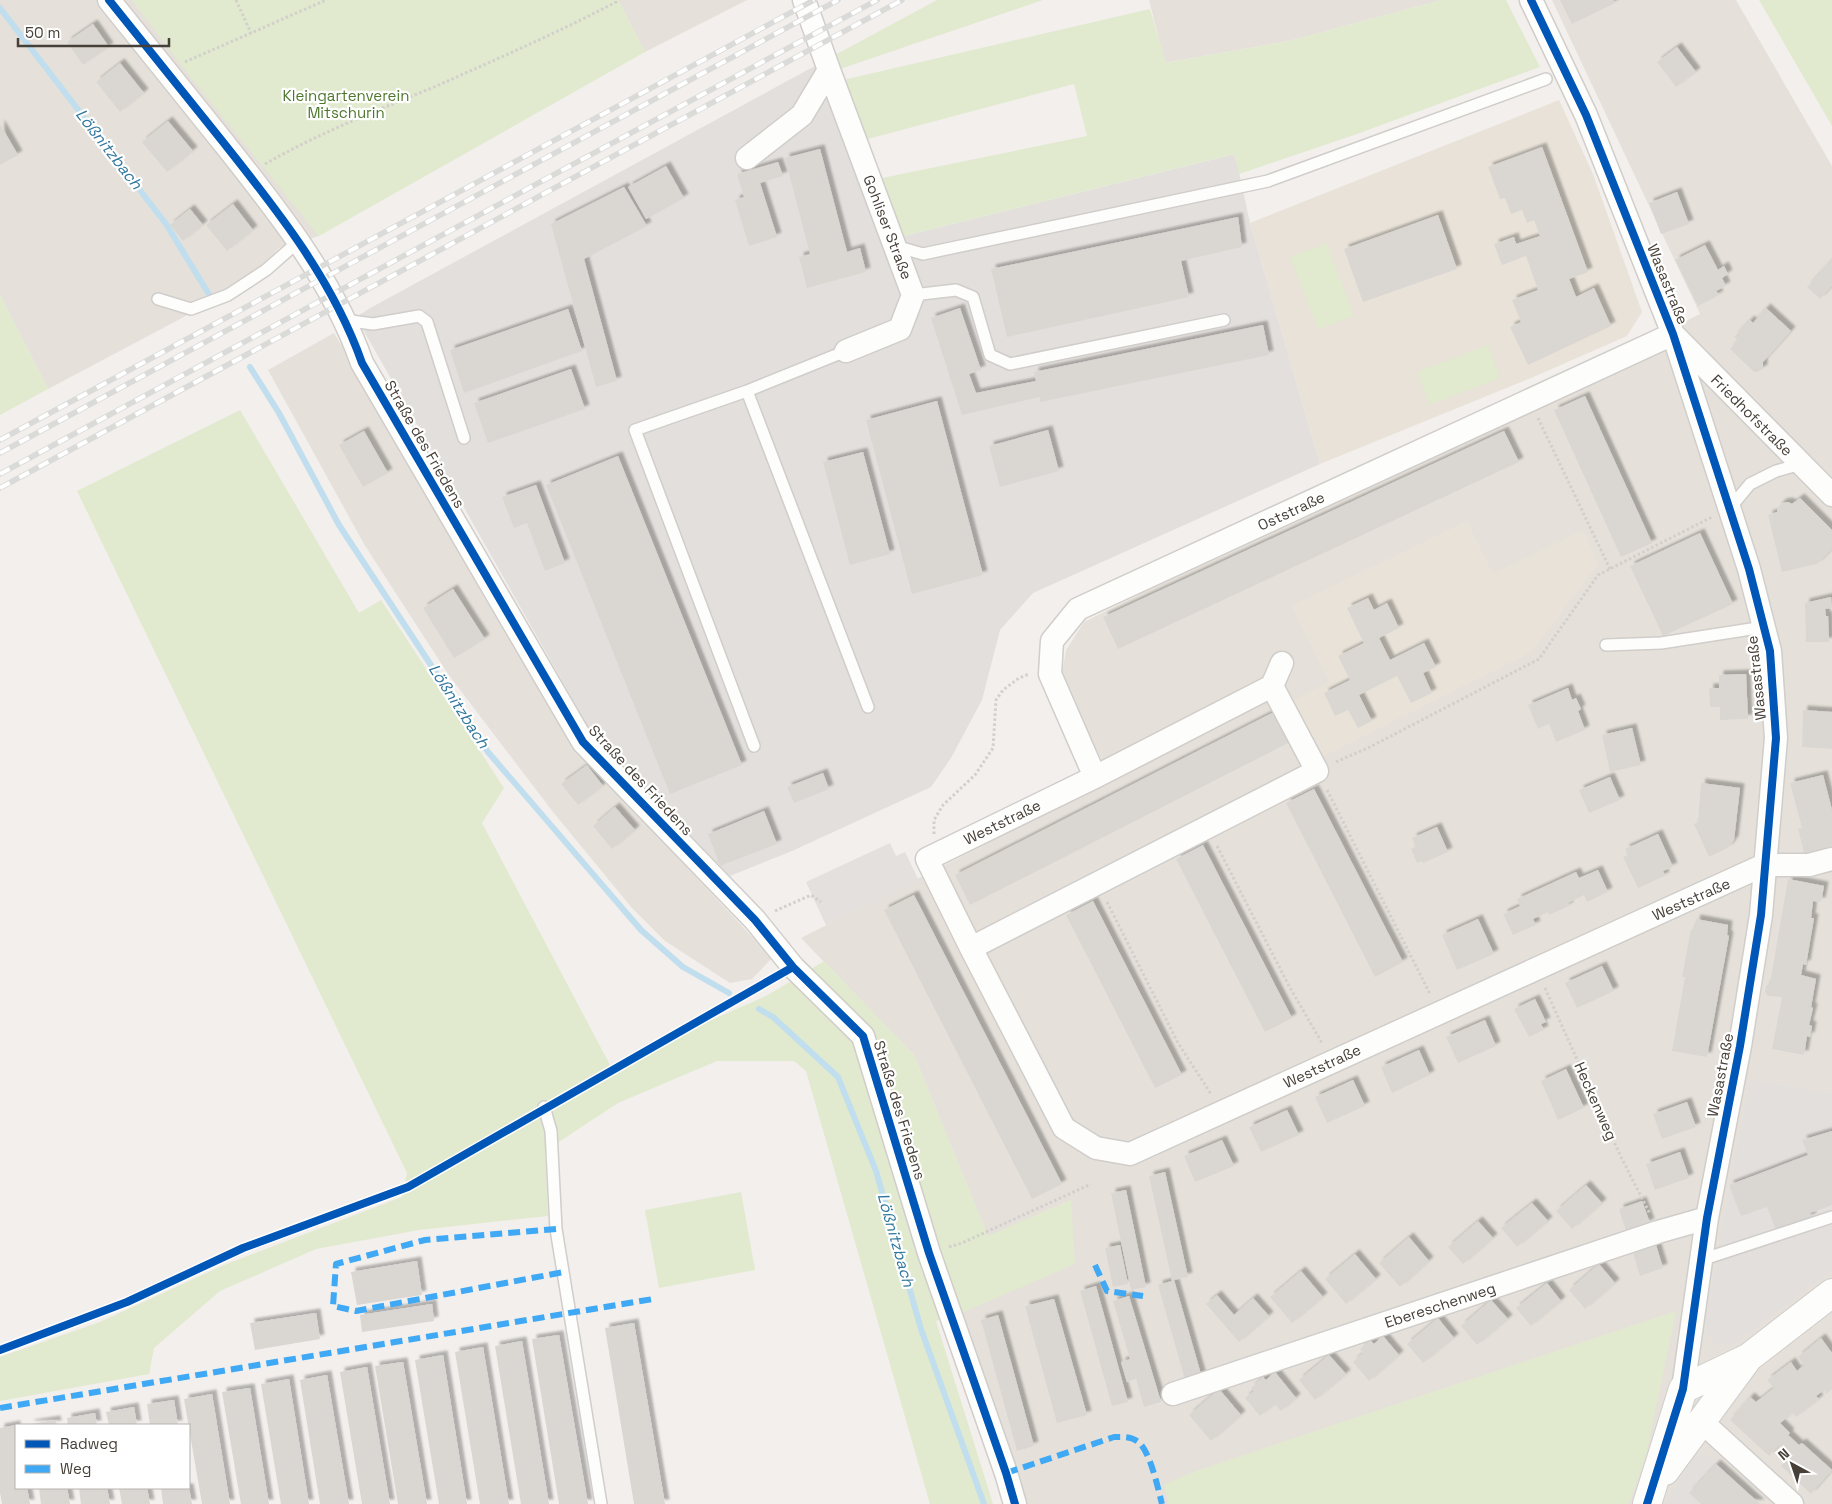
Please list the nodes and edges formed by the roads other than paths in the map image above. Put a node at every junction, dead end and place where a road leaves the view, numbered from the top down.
1 (109, 0) edge
2 (804, 0) edge
3 (1530, 0) edge
4 (829, 70) junction
5 (1546, 79) dead end
6 (747, 158) dead end
7 (300, 241) junction
8 (894, 246) junction
9 (913, 294) junction
10 (158, 299) dead end
11 (344, 320) junction
12 (1224, 320) dead end
13 (1673, 334) junction
14 (846, 351) joint
15 (747, 391) junction
16 (464, 438) dead end
17 (1801, 464) junction
18 (1832, 495) edge
19 (1730, 508) junction
20 (1764, 627) junction
21 (1606, 645) dead end
22 (1282, 663) dead end
23 (1272, 686) junction
24 (868, 707) dead end
25 (754, 746) dead end
26 (1095, 777) junction
27 (1832, 859) edge
28 (1764, 865) junction
29 (970, 948) junction
30 (544, 1107) dead end
31 (1832, 1217) edge
32 (1707, 1218) junction
33 (1701, 1260) junction
34 (1832, 1293) edge
35 (1748, 1358) junction
36 (1683, 1389) junction
37 (1173, 1394) dead end
38 (1702, 1422) junction
39 (1650, 1496) edge
40 (601, 1504) edge
41 (1015, 1504) edge
42 (1792, 1504) edge

1 - 7 street, Straße des Friedens
2 - 4 street, Gohliser Straße
3 - 13 street, Wasastraße
4 - 6 street
4 - 8 street, Gohliser Straße
5 - 8 lane
7 - 10 lane
7 - 11 street, Straße des Friedens
8 - 9 street, Gohliser Straße
9 - 12 lane
9 - 14 street, Gohliser Straße
11 - 16 lane
11 - 41 street, Straße des Friedens
13 - 17 street, Friedhofstraße
13 - 19 street, Wasastraße
13 - 26 street, Oststraße
14 - 15 lane
15 - 24 lane
15 - 25 lane
17 - 18 street, Friedhofstraße
17 - 19 lane
19 - 20 street, Wasastraße
20 - 21 lane
20 - 28 street, Wasastraße
22 - 23 street
23 - 26 street, Weststraße
23 - 29 street
26 - 29 street, Weststraße
27 - 28 street
28 - 29 street, Weststraße
28 - 32 street, Wasastraße
30 - 40 lane
31 - 33 lane
32 - 33 street, Wasastraße
32 - 37 street, Ebereschenweg
33 - 36 street, Wasastraße
34 - 35 street
35 - 36 street
35 - 38 street
36 - 39 street
38 - 39 street
38 - 42 street

